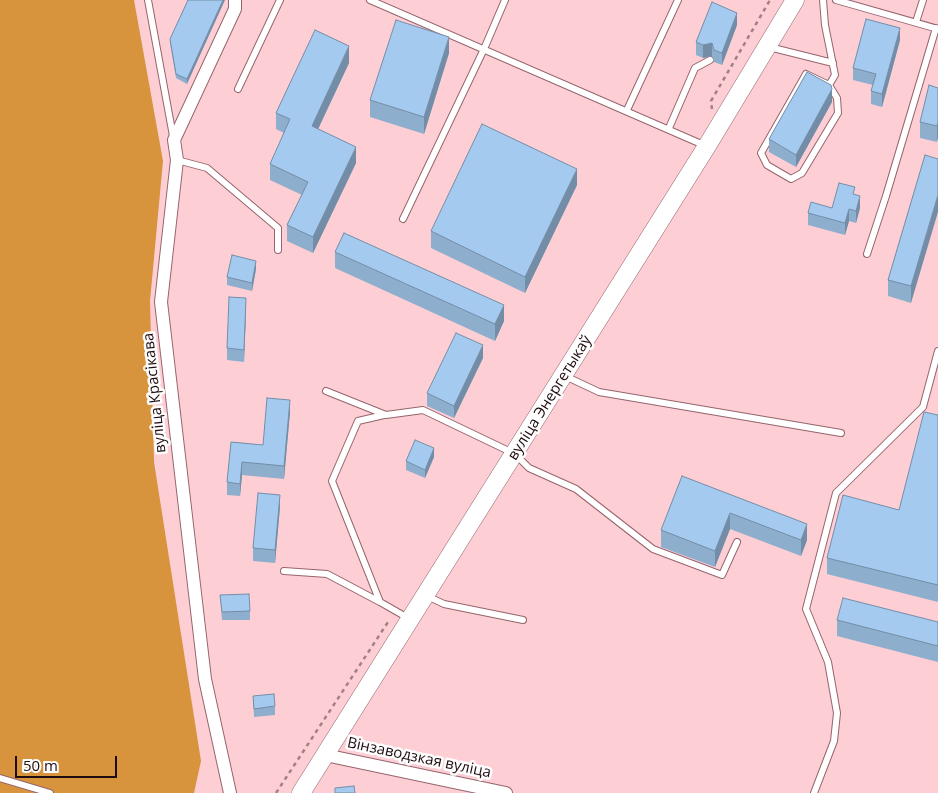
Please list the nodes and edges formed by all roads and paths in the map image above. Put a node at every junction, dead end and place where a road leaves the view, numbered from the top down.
1 (148, 0) edge
2 (235, 0) edge
3 (280, 0) edge
4 (370, 0) edge
5 (505, 0) edge
6 (678, 0) edge
7 (795, 0) edge
8 (823, 0) edge
9 (836, 0) edge
10 (922, 0) edge
11 (916, 22) junction
12 (937, 28) edge
13 (769, 47) junction
14 (484, 49) junction
15 (710, 60) dead end
16 (833, 63) junction
17 (829, 85) junction
18 (238, 89) dead end
19 (627, 110) junction
20 (669, 128) junction
21 (174, 140) junction
22 (707, 146) junction
23 (176, 160) junction
24 (403, 219) dead end
25 (278, 250) dead end
26 (867, 254) dead end
27 (938, 351) edge
28 (564, 375) junction
29 (326, 391) dead end
30 (386, 415) junction
31 (841, 433) dead end
32 (515, 454) junction
33 (737, 542) dead end
34 (284, 571) dead end
35 (426, 595) junction
36 (380, 602) junction
37 (410, 620) junction
38 (523, 620) dead end
39 (325, 755) junction
40 (0, 778) edge
41 (50, 793) edge
42 (230, 793) edge
43 (301, 793) edge
44 (506, 793) edge
45 (814, 793) edge

1 - 21 lane
2 - 21 street
3 - 18 lane
4 - 14 lane
5 - 14 lane
6 - 19 lane
7 - 13 main road, вуліца Энергетыкаў
8 - 16 lane
9 - 11 lane
10 - 11 lane
11 - 12 lane
12 - 26 lane
13 - 16 lane
13 - 22 main road, вуліца Энергетыкаў
14 - 19 lane
14 - 24 lane
15 - 20 lane
16 - 17 lane
17 - 17 lane
19 - 20 lane
20 - 22 lane
21 - 23 street, вуліца Красікава
22 - 28 main road, вуліца Энергетыкаў
23 - 25 lane
23 - 42 street, вуліца Красікава
27 - 45 lane
28 - 31 lane
28 - 32 main road, вуліца Энергетыкаў
29 - 30 lane
30 - 32 lane
30 - 36 lane
32 - 33 lane
32 - 35 main road, вуліца Энергетыкаў
34 - 36 lane
35 - 37 main road, вуліца Энергетыкаў
35 - 38 lane
36 - 37 lane
37 - 39 main road, вуліца Энергетыкаў
39 - 43 main road, вуліца Энергетыкаў
39 - 44 street, Вінзаводзкая вуліца
40 - 41 lane

